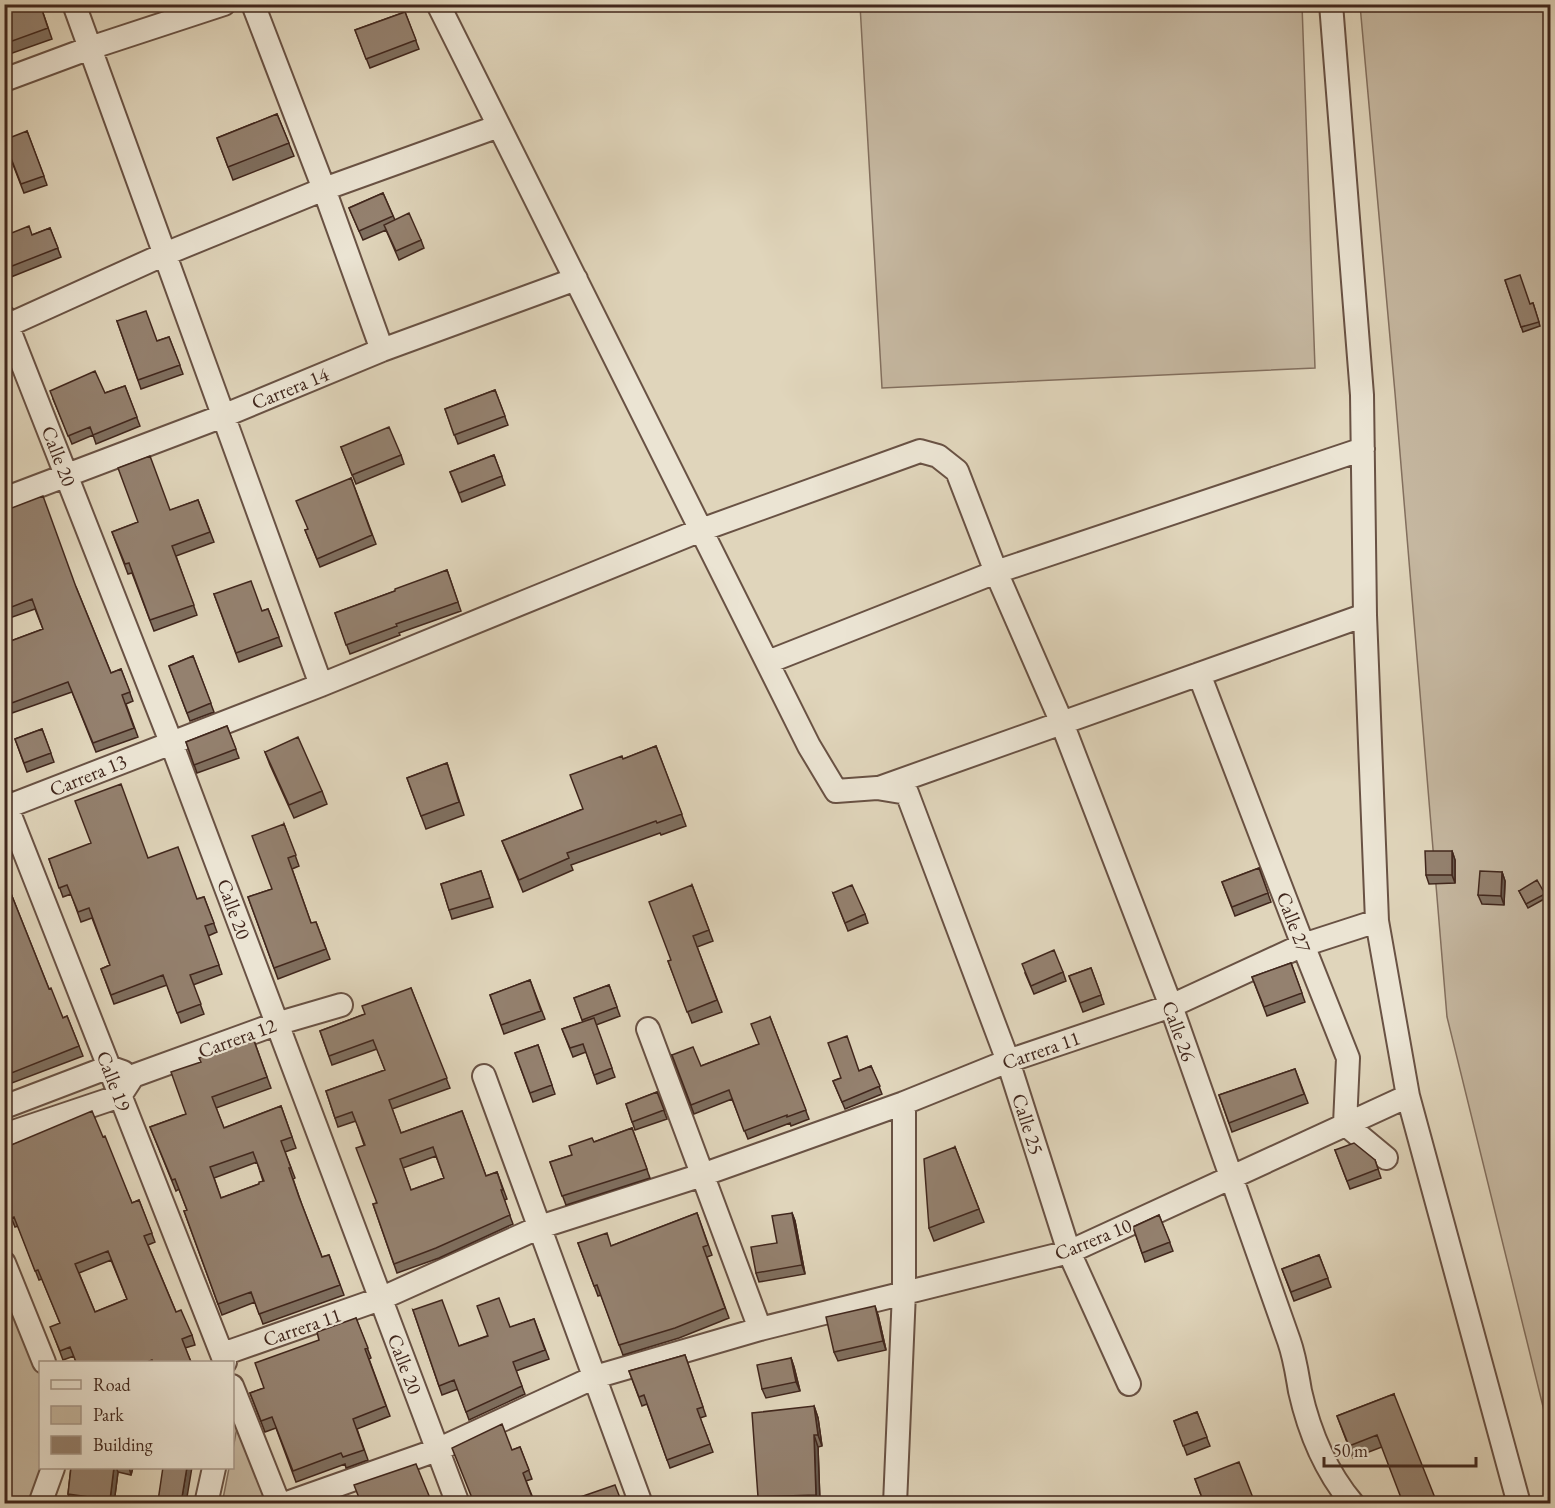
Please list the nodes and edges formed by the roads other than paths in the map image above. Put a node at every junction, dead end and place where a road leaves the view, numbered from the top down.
1 (74, 4) edge
2 (224, 4) edge
3 (253, 4) edge
4 (438, 4) edge
5 (1331, 4) edge
6 (90, 48) junction
7 (4, 80) edge
8 (499, 126) junction
9 (324, 189) junction
10 (165, 254) junction
11 (576, 279) junction
12 (6, 323) edge
13 (382, 350) junction
14 (224, 416) junction
15 (1363, 449) junction
16 (67, 476) junction
17 (4, 499) edge
18 (701, 530) junction
19 (996, 572) junction
20 (1365, 615) junction
21 (768, 662) junction
22 (1199, 674) junction
23 (321, 685) junction
24 (1062, 723) junction
25 (171, 742) junction
26 (878, 788) junction
27 (5, 805) edge
28 (1377, 921) junction
29 (1303, 945) junction
30 (341, 1005) dead end
31 (1171, 1006) junction
32 (276, 1024) junction
33 (648, 1029) dead end
34 (1008, 1061) junction
35 (109, 1067) junction
36 (133, 1076) junction
37 (484, 1076) dead end
38 (120, 1096) junction
39 (1408, 1096) junction
40 (904, 1103) junction
41 (4, 1107) edge
42 (1345, 1124) junction
43 (4, 1135) edge
44 (1386, 1158) dead end
45 (702, 1175) junction
46 (1231, 1179) junction
47 (540, 1227) junction
48 (1069, 1252) junction
49 (4, 1263) edge
50 (904, 1292) junction
51 (380, 1299) junction
52 (760, 1329) junction
53 (224, 1358) edge
54 (44, 1361) edge
55 (595, 1377) junction
56 (1129, 1384) dead end
57 (234, 1391) edge
58 (437, 1450) junction
59 (52, 1469) edge
60 (214, 1469) edge
61 (40, 1503) edge
62 (206, 1503) edge
63 (279, 1503) edge
64 (284, 1503) edge
65 (458, 1503) edge
66 (641, 1503) edge
67 (895, 1503) edge
68 (1353, 1503) edge
69 (1519, 1503) edge

1 - 6 street
2 - 6 street
3 - 9 street
4 - 8 street
5 - 15 street
6 - 7 street
6 - 10 street
8 - 9 street
8 - 11 street
9 - 10 street
9 - 13 street
10 - 12 street
10 - 14 street
11 - 13 street, Carrera 14
11 - 18 street
12 - 16 street, Calle 20
13 - 14 street, Carrera 14
14 - 16 street, Carrera 14
14 - 23 street
15 - 19 street
15 - 20 street
16 - 17 street, Carrera 14
16 - 25 street, Calle 20
18 - 19 street, Calle 26
18 - 21 street
18 - 23 street, Carrera 13
19 - 21 street
19 - 24 street, Calle 26
20 - 22 street
20 - 28 street
21 - 26 street
22 - 24 street
22 - 29 street, Calle 27
23 - 25 street, Carrera 13
24 - 26 street
24 - 31 street, Calle 26
25 - 27 street, Carrera 13
25 - 32 street, Calle 20
26 - 34 street, Calle 25
27 - 35 street, Calle 19
28 - 29 street, Carrera 11
28 - 39 street
29 - 31 street, Carrera 11
29 - 42 street, Calle 27
30 - 32 street, Carrera 12
31 - 34 street, Carrera 11
31 - 46 street, Calle 26
32 - 36 street, Carrera 12
32 - 51 street, Calle 20
33 - 45 street
34 - 40 street, Carrera 11
34 - 48 street, Calle 25
35 - 36 street
35 - 38 street, Calle 19
35 - 41 street
36 - 38 street
37 - 47 street
38 - 43 street
38 - 53 street, Calle 19
39 - 42 street, Carrera 10
39 - 69 street
40 - 45 street, Carrera 11
40 - 50 street
42 - 44 street
42 - 46 street, Carrera 10
45 - 47 street, Carrera 11
45 - 52 street
46 - 48 street, Carrera 10
46 - 68 street, Calle 26
47 - 51 street, Carrera 11
47 - 55 street
48 - 50 street, Carrera 10
48 - 56 street, Calle 25
49 - 54 street
50 - 52 street, Carrera 10
50 - 67 street
51 - 53 street, Carrera 11
51 - 58 street, Calle 20
52 - 55 street, Carrera 10
55 - 58 street, Carrera 10
55 - 66 street
57 - 63 street
58 - 64 street, Carrera 10
58 - 65 street, Calle 20
59 - 61 street
60 - 62 street

